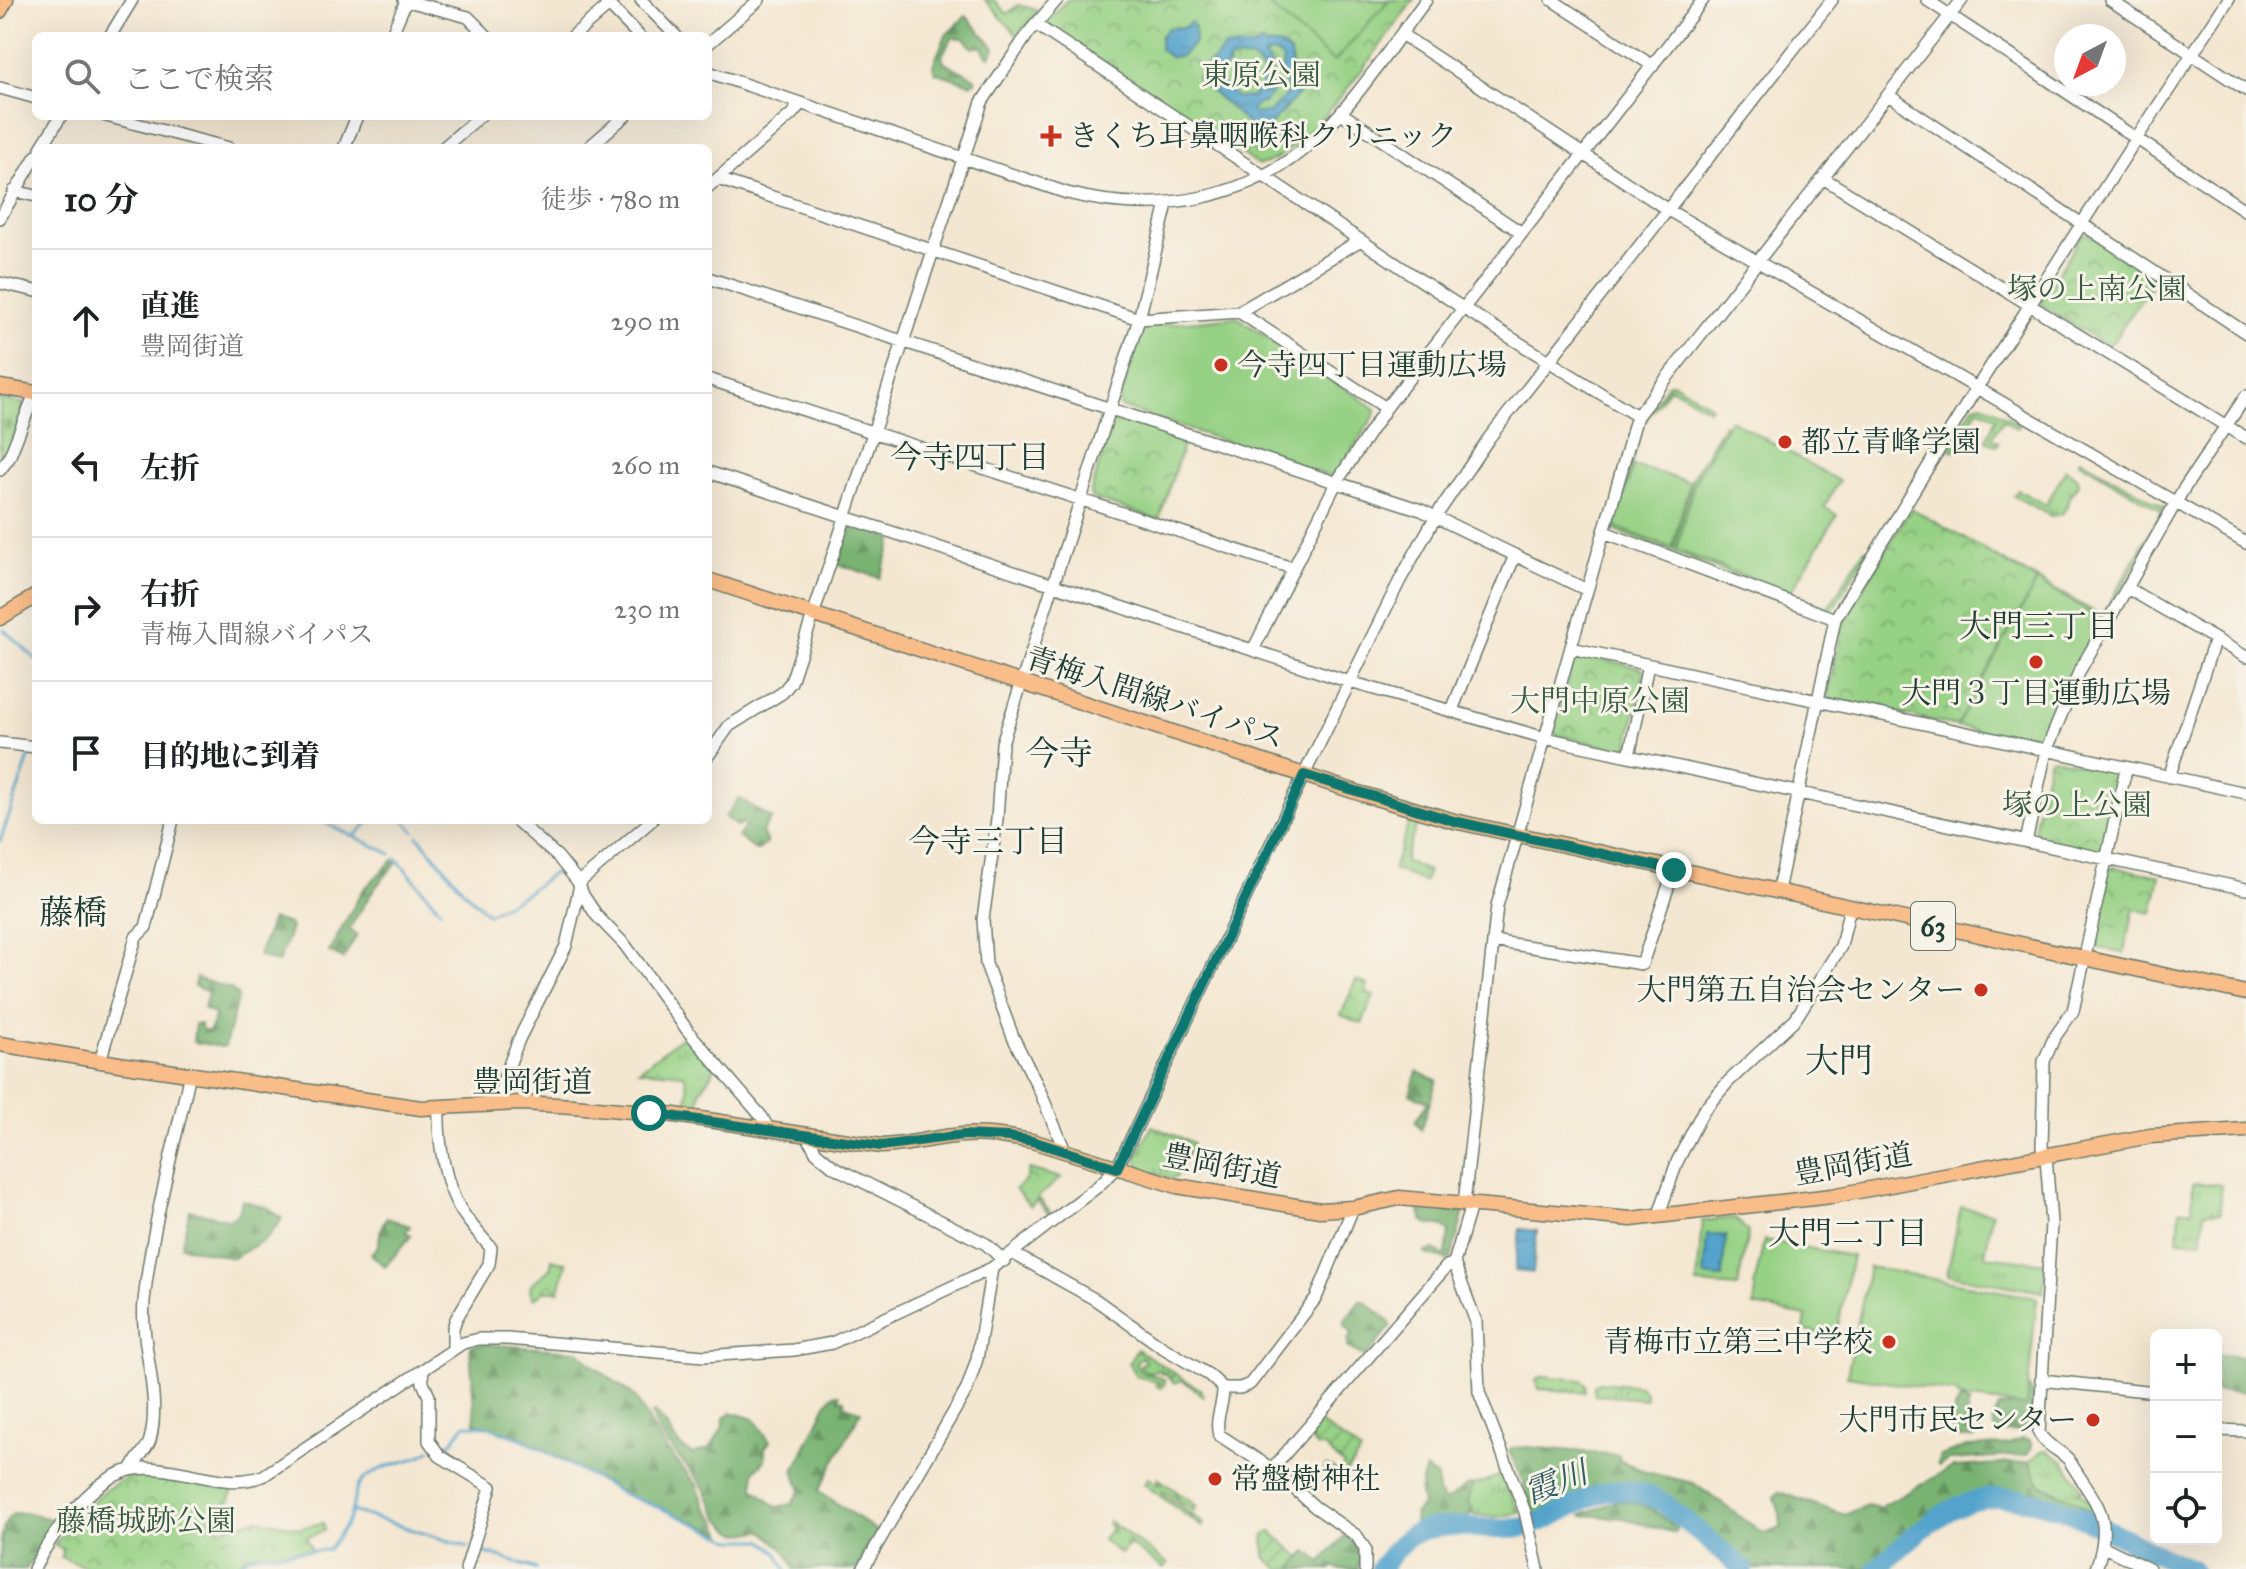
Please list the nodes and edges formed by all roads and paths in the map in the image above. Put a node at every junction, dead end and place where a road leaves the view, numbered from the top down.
1 (6, 0) edge
2 (132, 0) edge
3 (405, 0) edge
4 (641, 0) edge
5 (759, 0) edge
6 (1057, 0) edge
7 (1426, 0) edge
8 (1552, 0) edge
9 (1703, 0) edge
10 (1832, 0) edge
11 (1927, 0) edge
12 (1962, 0) edge
13 (2110, 0) edge
14 (2228, 0) edge
15 (607, 2) edge
16 (0, 11) edge
17 (1950, 15) junction
18 (1035, 24) junction
19 (112, 32) edge
20 (393, 32) edge
21 (483, 32) edge
22 (577, 32) edge
23 (635, 32) edge
24 (672, 32) edge
25 (1401, 34) junction
26 (712, 41) edge
27 (2192, 54) junction
28 (1653, 66) junction
29 (712, 73) edge
30 (0, 88) edge
31 (2246, 90) edge
32 (1888, 95) junction
33 (32, 97) edge
34 (801, 103) junction
35 (1341, 113) junction
36 (58, 120) edge
37 (121, 120) edge
38 (355, 120) edge
39 (475, 120) edge
40 (620, 120) edge
41 (2136, 138) junction
42 (44, 144) edge
43 (214, 144) edge
44 (346, 144) edge
45 (448, 144) edge
46 (593, 144) edge
47 (1583, 155) junction
48 (963, 157) junction
49 (32, 162) edge
50 (1264, 176) junction
51 (1823, 178) junction
52 (718, 179) junction
53 (712, 184) edge
54 (14, 191) junction
55 (32, 195) edge
56 (1167, 204) junction
57 (1668, 210) junction
58 (2246, 211) edge
59 (0, 218) edge
60 (2081, 223) junction
61 (1522, 233) junction
62 (1361, 240) junction
63 (933, 251) junction
64 (1757, 262) junction
65 (712, 279) edge
66 (0, 283) edge
67 (32, 290) edge
68 (2031, 304) junction
69 (1463, 308) junction
70 (1239, 312) junction
71 (1139, 319) junction
72 (2246, 333) edge
73 (904, 342) junction
74 (1548, 363) junction
75 (712, 380) edge
76 (0, 387) edge
77 (1976, 388) junction
78 (32, 392) edge
79 (2246, 396) edge
80 (32, 403) edge
81 (1386, 408) junction
82 (1111, 410) junction
83 (1637, 416) junction
84 (2226, 425) junction
85 (874, 433) junction
86 (2246, 438) edge
87 (0, 470) edge
88 (712, 473) edge
89 (1336, 483) junction
90 (1082, 501) junction
91 (2176, 503) junction
92 (1436, 516) junction
93 (846, 518) junction
94 (1604, 532) junction
95 (2246, 543) edge
96 (1515, 555) junction
97 (1292, 568) junction
98 (712, 581) edge
99 (1054, 585) junction
100 (2127, 588) junction
101 (1587, 590) junction
102 (32, 598) edge
103 (814, 614) junction
104 (0, 618) edge
105 (1835, 619) junction
106 (2215, 639) junction
107 (1571, 648) junction
108 (1253, 650) junction
109 (2246, 657) edge
110 (1648, 665) junction
111 (1022, 682) junction
112 (1350, 682) junction
113 (1818, 701) junction
114 (1452, 710) junction
115 (1545, 738) junction
116 (0, 743) edge
117 (32, 747) edge
118 (712, 750) edge
119 (2046, 751) junction
120 (1629, 756) junction
121 (2126, 769) junction
122 (1304, 775) junction
123 (2169, 777) junction
124 (1799, 792) junction
125 (2246, 793) edge
126 (172, 824) edge
127 (521, 824) edge
128 (647, 824) edge
129 (1518, 836) junction
130 (2026, 842) junction
131 (2106, 859) junction
132 (1674, 870) junction
133 (581, 888) junction
134 (2246, 889) edge
135 (1778, 891) junction
136 (1850, 907) junction
137 (1493, 941) junction
138 (2084, 958) junction
139 (2246, 993) edge
140 (0, 1044) edge
141 (100, 1061) junction
142 (190, 1073) junction
143 (497, 1105) junction
144 (439, 1109) junction
145 (768, 1128) junction
146 (2246, 1130) edge
147 (807, 1135) junction
148 (1065, 1151) junction
149 (2046, 1156) junction
150 (1117, 1168) junction
151 (1468, 1204) junction
152 (1353, 1208) junction
153 (1658, 1217) junction
154 (1009, 1257) junction
155 (1454, 1263) junction
156 (992, 1268) junction
157 (453, 1347) junction
158 (422, 1370) junction
159 (2041, 1380) junction
160 (1223, 1388) junction
161 (2150, 1391) edge
162 (2222, 1430) edge
163 (2246, 1431) edge
164 (1272, 1469) junction
165 (131, 1470) junction
166 (2104, 1544) junction
167 (34, 1569) edge
168 (466, 1569) edge
169 (863, 1569) edge
170 (1366, 1569) edge
171 (1538, 1569) edge
172 (2096, 1569) edge
173 (2149, 1569) edge

1 - 16 main road
2 - 19 street
3 - 20 street
3 - 21 street
4 - 24 street
5 - 26 street
6 - 18 street
7 - 25 street
8 - 28 street
9 - 28 street
10 - 57 street
11 - 17 street
12 - 17 street
13 - 27 street
14 - 27 street
15 - 22 street
15 - 23 street
17 - 32 street
17 - 41 street
18 - 48 street
18 - 50 street
25 - 35 street
25 - 47 street
27 - 31 street
27 - 41 street
28 - 47 street
29 - 34 street
30 - 33 street
32 - 51 street
32 - 60 street
34 - 48 street
34 - 52 street
35 - 50 street
35 - 61 street
36 - 42 street
37 - 43 street
38 - 44 street
39 - 45 street
40 - 46 street
41 - 58 street
41 - 60 street
47 - 57 street
47 - 61 street
48 - 56 street
48 - 63 street
49 - 54 street
50 - 56 street
50 - 62 street
51 - 64 street
51 - 68 street
52 - 53 street
52 - 63 street
54 - 55 street
54 - 59 street
56 - 71 street
57 - 64 street
57 - 74 street
60 - 68 street
60 - 72 street
61 - 69 street
62 - 69 street
62 - 70 street
63 - 71 street
63 - 73 street
64 - 77 street
64 - 83 street
65 - 73 street
66 - 67 street
68 - 77 street
68 - 84 street
69 - 74 street
69 - 81 street
70 - 71 street
70 - 81 street
71 - 82 street
73 - 82 street
73 - 85 street
74 - 83 street
74 - 92 street
75 - 85 street
76 - 78 main road
77 - 91 street
77 - 105 street
79 - 84 street
80 - 87 street
81 - 89 street
82 - 89 street
82 - 90 street
83 - 94 street
84 - 86 street
84 - 91 street
85 - 90 street
85 - 93 street
88 - 93 street
89 - 92 street
89 - 97 street
90 - 97 street
90 - 99 street
91 - 95 street
91 - 100 street
92 - 96 street
92 - 112 street
93 - 99 street
93 - 103 street
94 - 101 street
94 - 105 street
96 - 101 street
96 - 114 street
97 - 108 street
98 - 103 main road, 青梅入間線バイパス / 63
99 - 108 street
99 - 111 street
100 - 106 street
100 - 119 street
101 - 107 street
102 - 104 main road
103 - 111 main road, 青梅入間線バイパス / 63
103 - 118 street
105 - 113 street
106 - 109 street
106 - 123 street
107 - 110 street
107 - 115 street
108 - 112 street
110 - 113 street
110 - 120 street
111 - 122 main road, 青梅入間線バイパス / 63
111 - 148 street
112 - 114 street
112 - 122 street
113 - 119 street
113 - 124 street
114 - 115 street
115 - 120 street
115 - 129 street
116 - 117 street
119 - 121 street
119 - 130 street
120 - 124 street
121 - 123 street
121 - 131 street
122 - 129 main road, 青梅入間線バイパス / 63
122 - 150 street
123 - 125 street
124 - 130 street
124 - 135 street
126 - 141 street
127 - 133 street
128 - 133 street
129 - 132 main road, 青梅入間線バイパス / 63
129 - 137 street
130 - 131 street
131 - 134 street
131 - 138 street
132 - 135 main road, 青梅入間線バイパス / 63
132 - 137 street
133 - 143 street
133 - 145 street
135 - 136 main road, 青梅入間線バイパス / 63
136 - 138 main road, 青梅入間線バイパス / 63
136 - 153 street
137 - 151 street
138 - 139 main road, 青梅入間線バイパス / 63
138 - 149 street
140 - 141 main road, 豊岡街道
141 - 142 main road, 豊岡街道
142 - 144 main road, 豊岡街道
142 - 165 street
143 - 144 main road, 豊岡街道
143 - 145 main road, 豊岡街道
144 - 157 street
145 - 147 main road, 豊岡街道
146 - 149 main road, 豊岡街道
147 - 148 main road, 豊岡街道
147 - 154 street
148 - 150 main road, 豊岡街道
149 - 153 main road, 豊岡街道
149 - 159 street
150 - 152 main road, 豊岡街道
150 - 154 street
151 - 152 main road, 豊岡街道
151 - 153 main road, 豊岡街道
151 - 155 street
152 - 160 street
154 - 156 street
154 - 160 street
155 - 164 street
155 - 171 street
156 - 157 street
156 - 169 street
157 - 158 street
158 - 165 street
158 - 168 street
159 - 161 street
159 - 166 street
160 - 164 street
162 - 163 street
164 - 170 street
165 - 167 street
166 - 172 street
166 - 173 street

